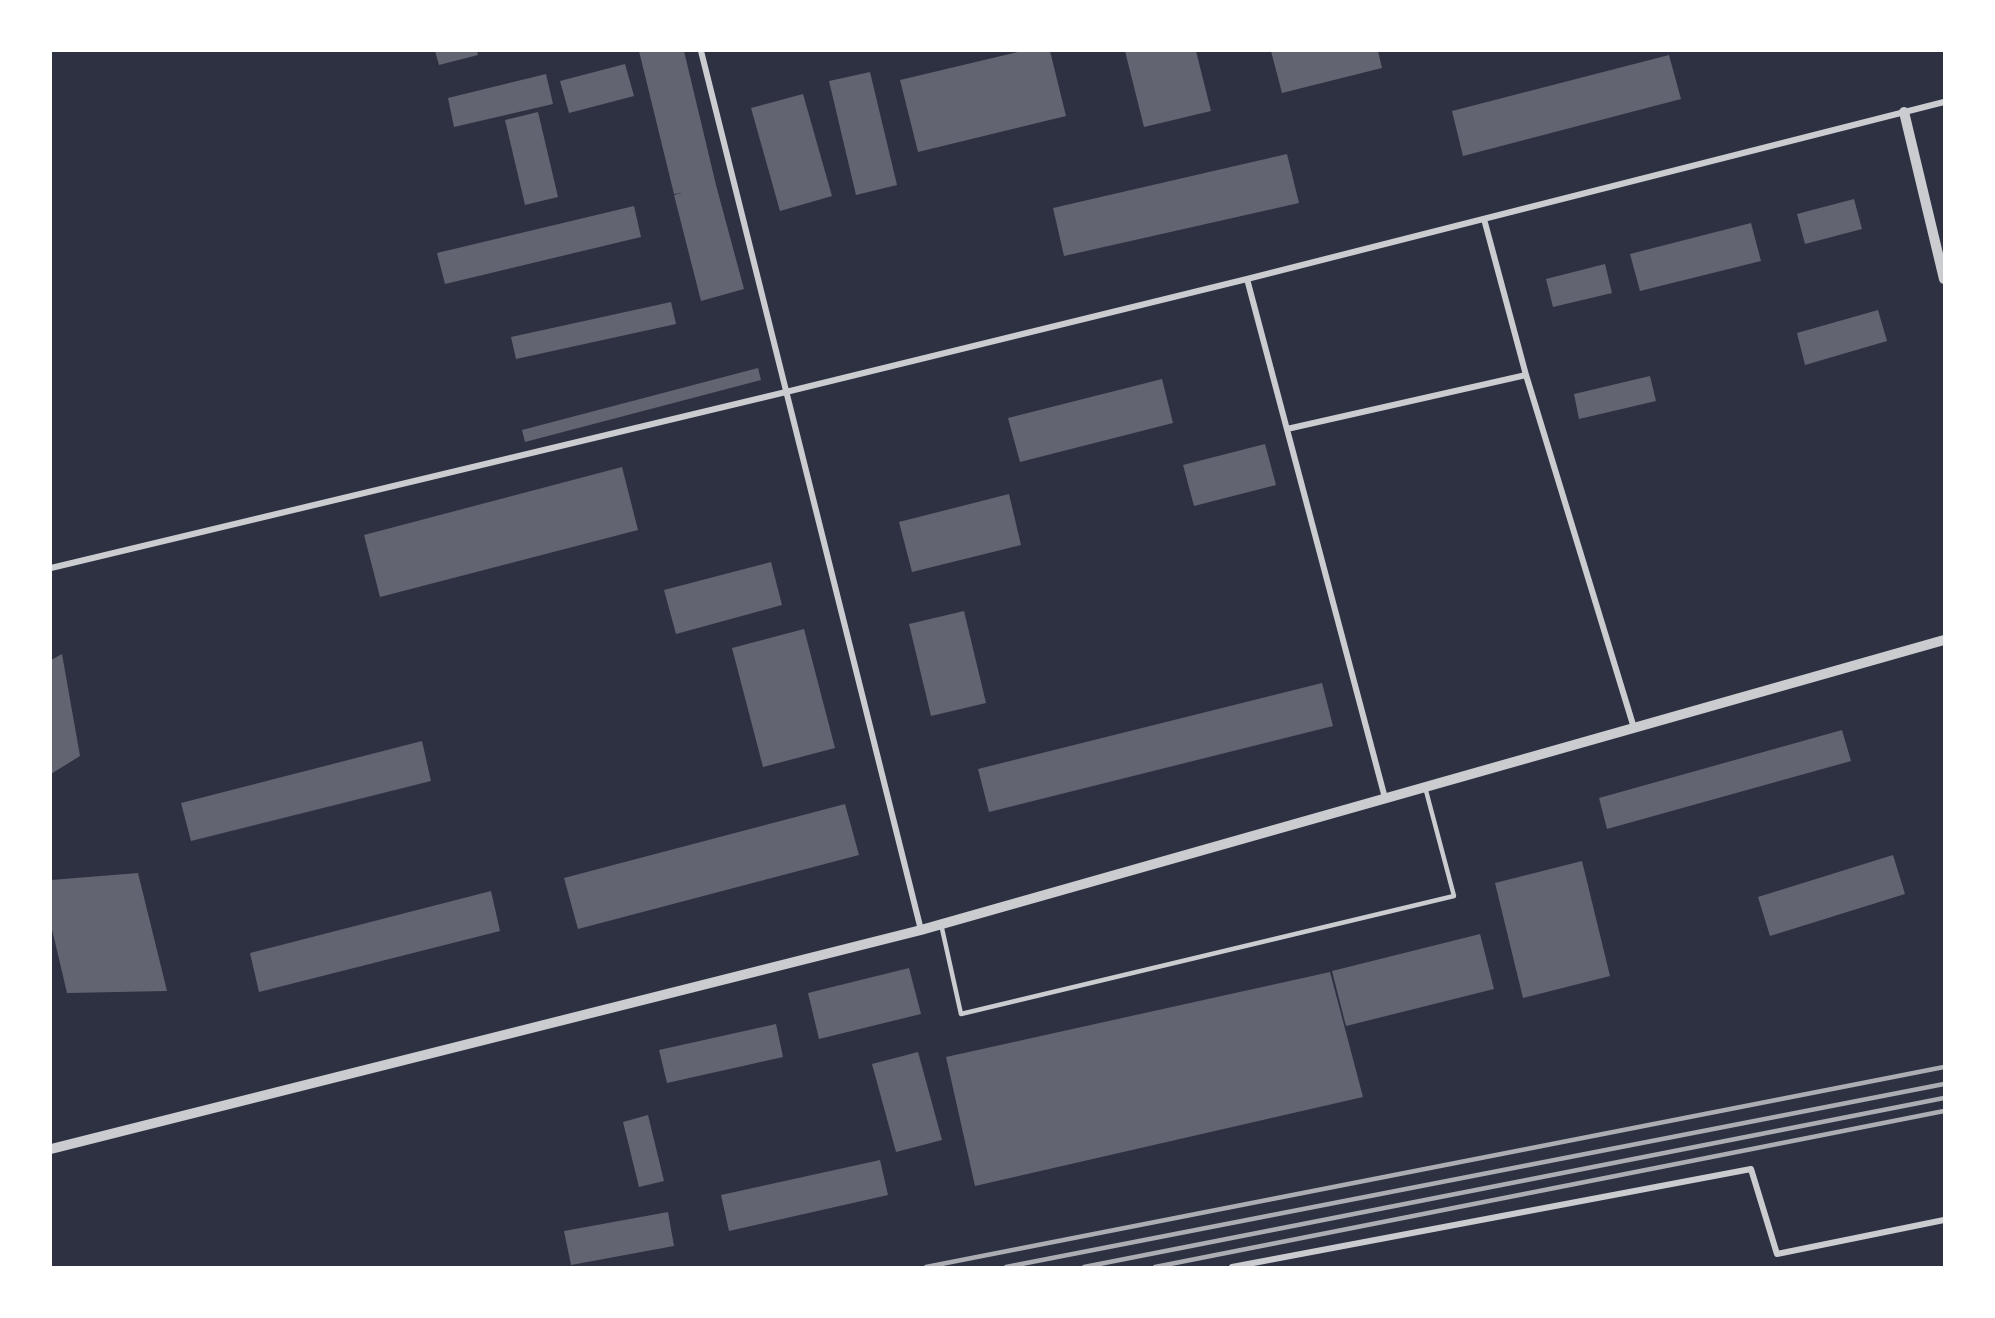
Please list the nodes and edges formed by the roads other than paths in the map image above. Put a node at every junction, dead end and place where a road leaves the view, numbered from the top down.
1 (701, 51) edge
2 (1944, 102) edge
3 (1904, 112) junction
4 (1484, 219) junction
5 (1247, 279) junction
6 (1944, 279) edge
7 (1526, 375) junction
8 (786, 392) junction
9 (1287, 429) junction
10 (51, 568) edge
11 (1944, 640) edge
12 (1634, 728) junction
13 (1425, 787) junction
14 (1385, 798) junction
15 (941, 924) junction
16 (921, 930) junction
17 (51, 1149) edge
18 (1944, 1220) edge
19 (1232, 1267) edge

1 - 8 street
2 - 3 street
3 - 4 street
3 - 6 street
4 - 5 street
4 - 7 street
5 - 8 street
5 - 9 street
7 - 9 street
7 - 12 street
8 - 10 street
8 - 16 street
9 - 14 street
11 - 12 street
12 - 13 street
13 - 14 street
13 - 15 lane
14 - 15 street
15 - 16 street
16 - 17 street
18 - 19 street

